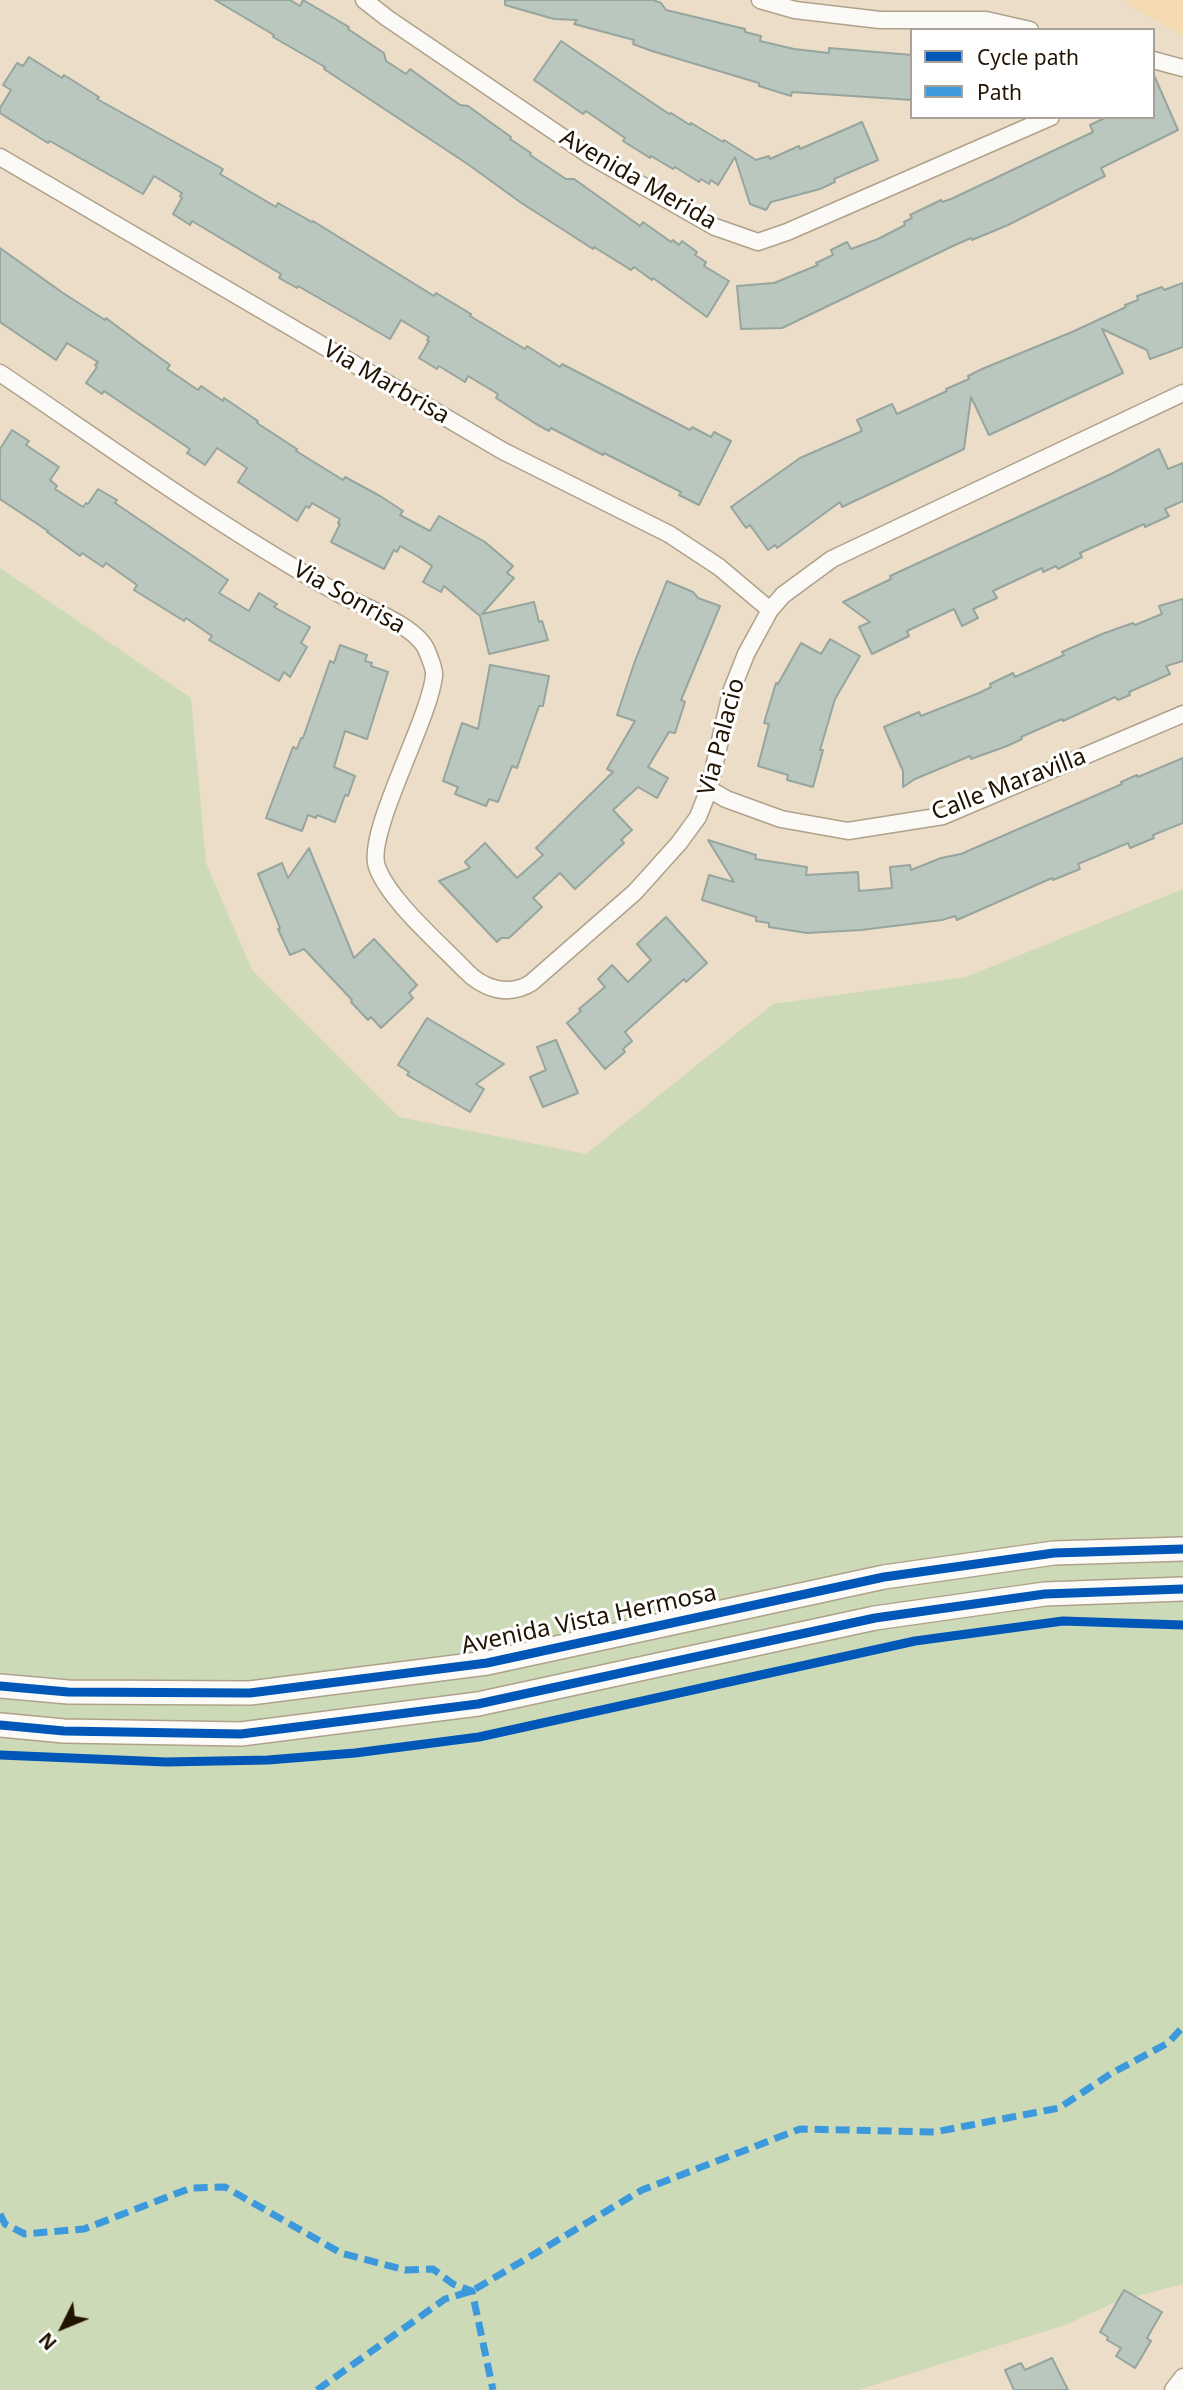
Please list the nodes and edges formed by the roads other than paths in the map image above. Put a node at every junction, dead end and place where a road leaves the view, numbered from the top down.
1 (364, 0) edge
2 (760, 0) edge
3 (1021, 28) edge
4 (1155, 61) edge
5 (1183, 68) edge
6 (1046, 119) edge
7 (0, 157) edge
8 (0, 373) edge
9 (1183, 393) edge
10 (770, 610) junction
11 (1183, 714) edge
12 (709, 789) junction
13 (499, 991) joint
14 (1183, 1549) edge
15 (1183, 1589) edge
16 (0, 1686) edge
17 (0, 1725) edge
18 (1183, 2377) edge
19 (1173, 2390) edge

1 - 6 street, Avenida Merida
2 - 3 street
4 - 5 street
7 - 10 street, Via Marbrisa
8 - 13 street, Via Sonrisa
9 - 10 street, Via Palacio
10 - 12 street, Via Palacio
11 - 12 street, Calle Maravilla
12 - 13 street, Via Palacio
14 - 16 main road, Avenida Vista Hermosa
15 - 17 main road
18 - 19 street

